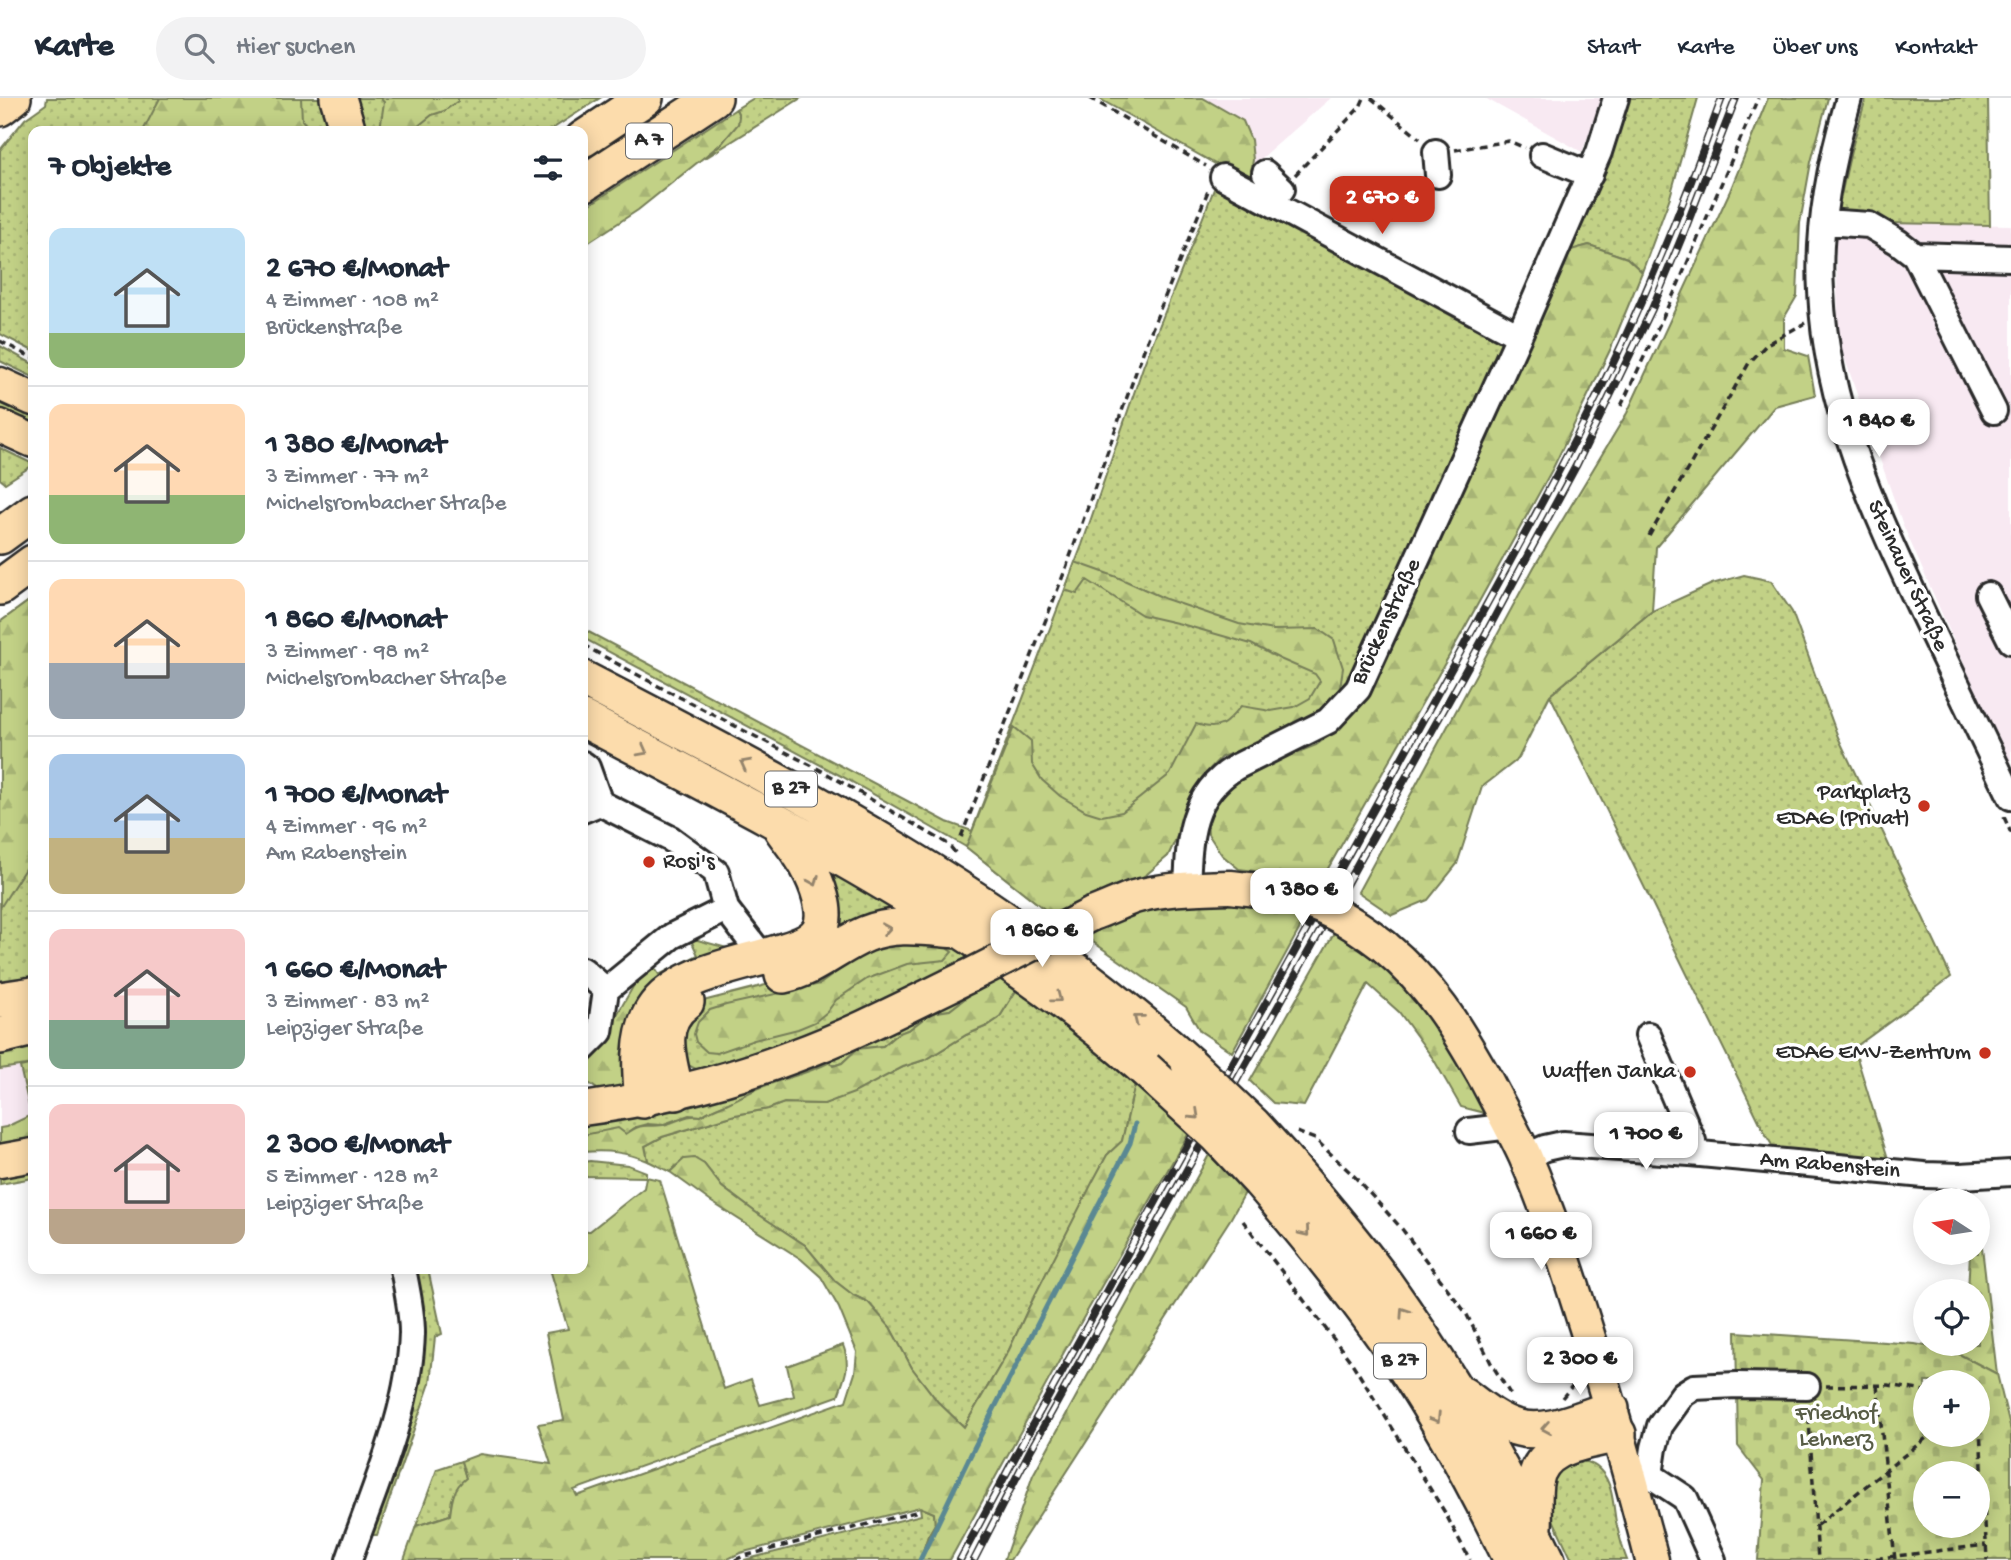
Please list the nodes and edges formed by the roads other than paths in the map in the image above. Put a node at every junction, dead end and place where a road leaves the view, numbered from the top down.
1 (4, 98) edge
2 (13, 98) edge
3 (338, 98) edge
4 (645, 98) edge
5 (714, 98) edge
6 (1616, 98) edge
7 (1849, 98) edge
8 (0, 106) edge
9 (346, 126) edge
10 (588, 136) edge
11 (1542, 155) dead end
12 (1219, 174) road end
13 (1590, 175) junction
14 (588, 181) edge
15 (1824, 222) junction
16 (1915, 255) junction
17 (2011, 258) edge
18 (1519, 336) junction
19 (0, 384) edge
20 (28, 396) edge
21 (1994, 411) dead end
22 (0, 426) edge
23 (28, 439) edge
24 (28, 516) edge
25 (0, 537) edge
26 (28, 567) edge
27 (0, 587) edge
28 (1988, 594) dead end
29 (2011, 640) edge
30 (588, 682) edge
31 (588, 722) edge
32 (588, 776) edge
33 (2011, 797) edge
34 (591, 807) edge
35 (778, 824) junction
36 (1187, 888) junction
37 (726, 909) junction
38 (961, 930) junction
39 (763, 957) junction
40 (588, 974) edge
41 (606, 990) junction
42 (28, 996) edge
43 (0, 1000) edge
44 (28, 1029) edge
45 (1648, 1035) dead end
46 (0, 1037) edge
47 (588, 1044) edge
48 (660, 1096) junction
49 (588, 1108) edge
50 (1511, 1126) junction
51 (1469, 1131) dead end
52 (1690, 1153) junction
53 (1277, 1155) junction
54 (28, 1156) edge
55 (1525, 1157) junction
56 (0, 1161) edge
57 (2011, 1173) edge
58 (404, 1274) edge
59 (1807, 1386) road end
60 (1455, 1390) junction
61 (1615, 1421) junction
62 (1640, 1478) junction
63 (1541, 1547) edge
64 (349, 1560) edge
65 (1512, 1560) edge
66 (1652, 1560) edge
67 (1713, 1560) edge

1 - 8 highway
2 - 8 highway
3 - 9 highway
4 - 10 highway, A 7
5 - 14 highway, A 7
6 - 13 street, Brückenstraße
7 - 15 street, Steinauer Straße
11 - 13 street
12 - 18 street
13 - 18 street, Brückenstraße
15 - 16 street
15 - 33 street, Steinauer Straße
16 - 17 street
16 - 21 street
18 - 36 street, Brückenstraße
19 - 20 main road
22 - 23 main road
24 - 25 highway
26 - 27 highway
28 - 29 street
53 -> 30 highway, B 27, bridge
31 -> 35 highway, B 27
32 - 34 street
34 - 37 street
35 - 38 highway, B 27
35 -> 39 highway
36 - 48 main road, bridge
36 - 50 main road, bridge
37 - 39 street
37 - 41 street
48 -> 38 highway
38 -> 53 highway, B 27, bridge
39 - 48 highway
40 - 41 street
41 - 47 street
42 - 43 highway
44 - 46 highway
45 - 52 street
48 - 49 main road
50 - 51 street
50 - 55 main road
52 - 55 street, Am Rabenstein
52 - 57 street, Am Rabenstein
60 -> 53 highway, B 27
53 -> 65 highway, B 27
54 - 56 main road
55 - 61 main road
58 - 64 street
59 - 62 street
61 -> 60 highway
60 - 63 highway, B 27
61 - 62 main road
61 - 63 highway
62 - 66 main road
62 - 67 street

